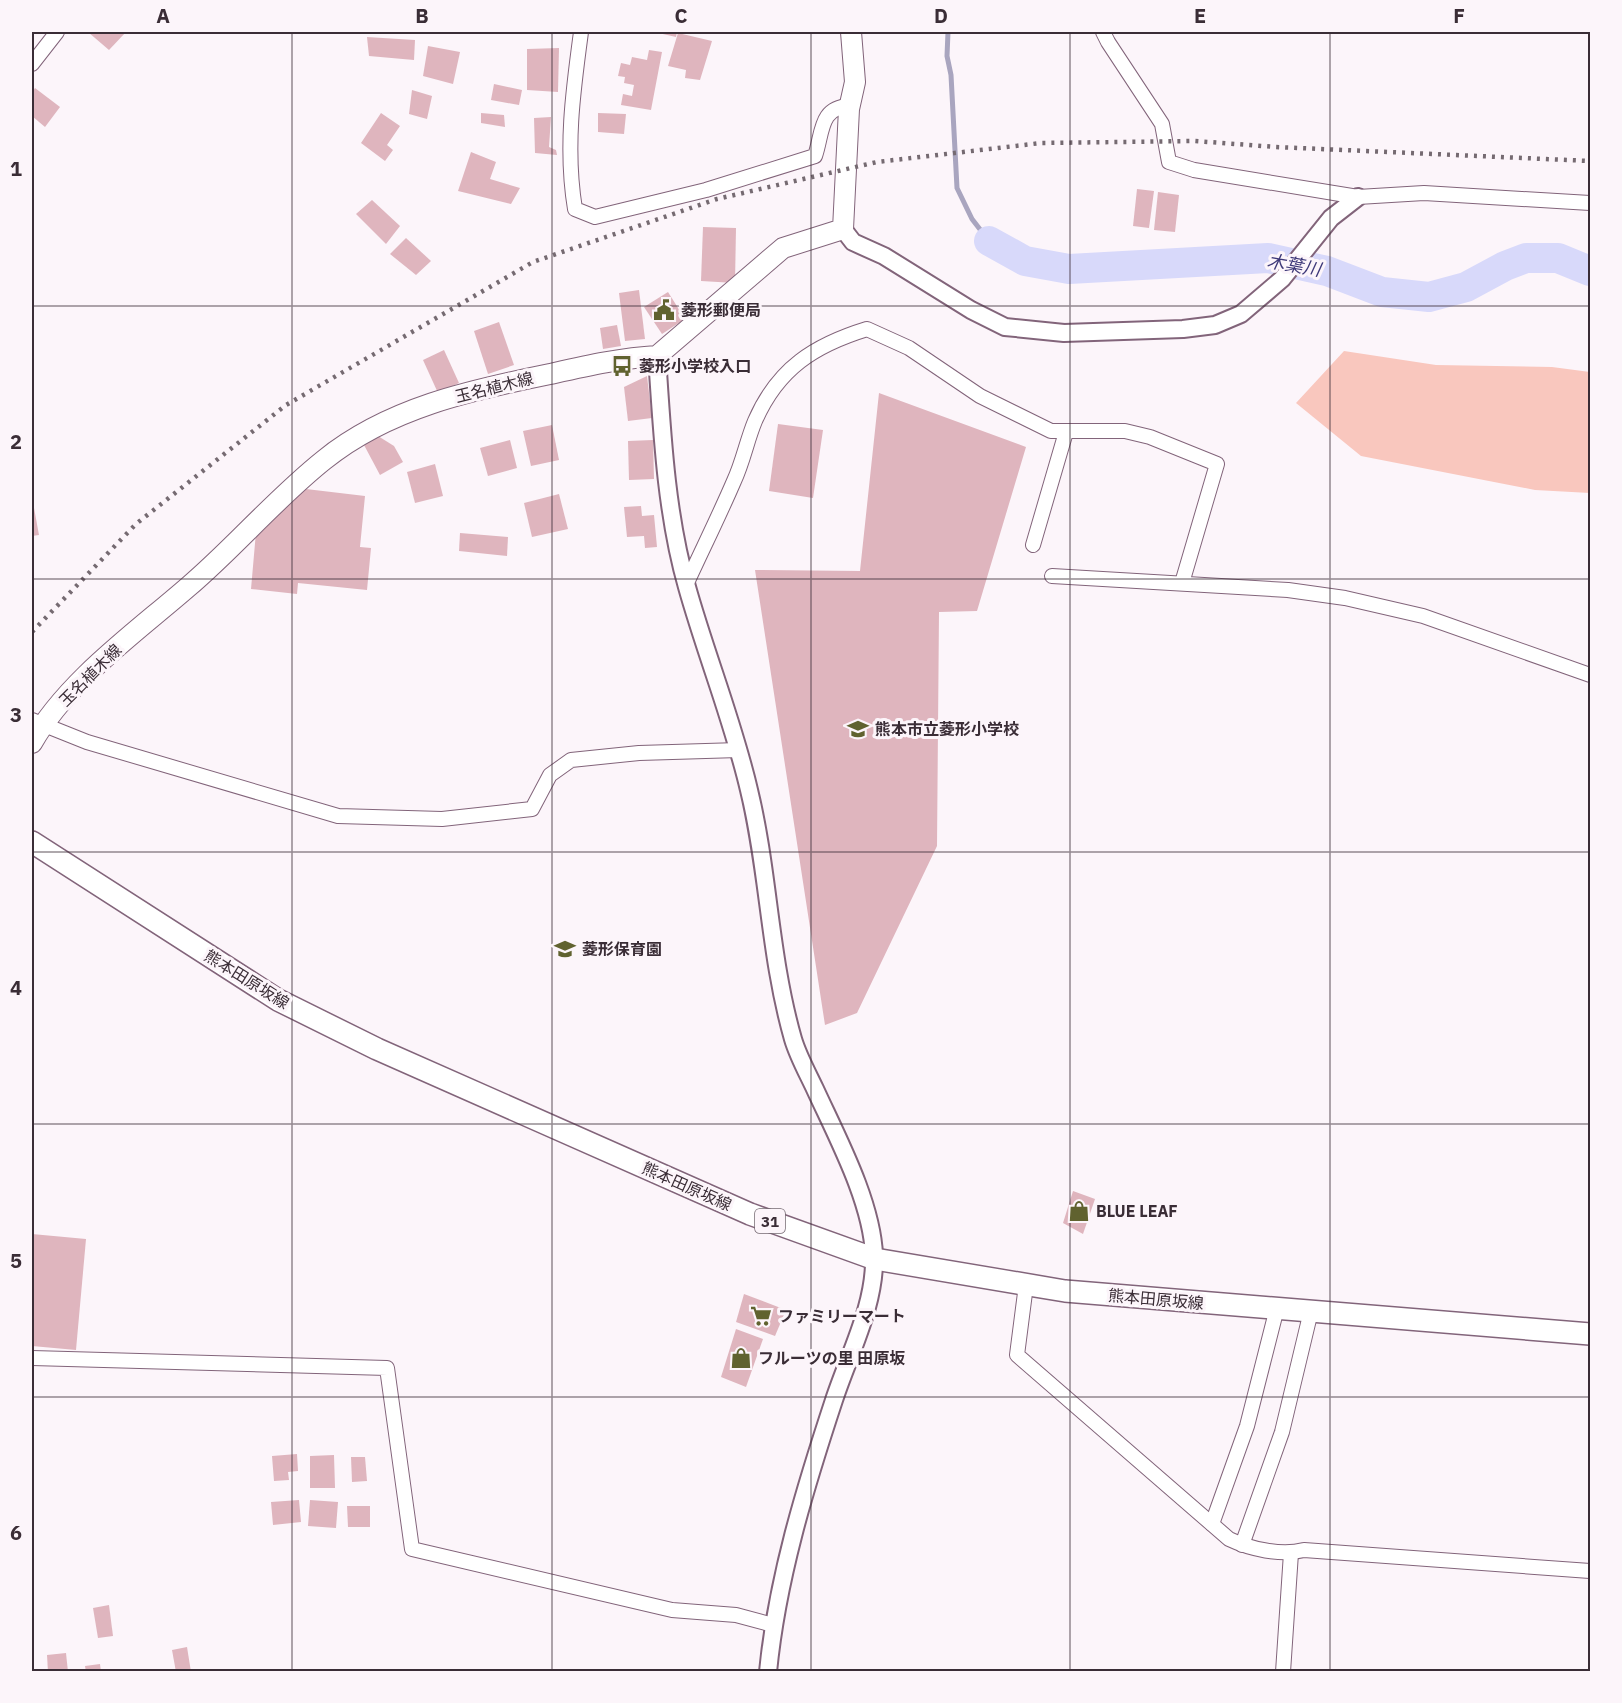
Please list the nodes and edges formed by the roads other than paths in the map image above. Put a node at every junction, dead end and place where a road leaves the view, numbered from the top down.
1 (57, 32) edge
2 (581, 32) edge
3 (1103, 32) edge
4 (850, 37) edge
5 (32, 64) edge
6 (850, 106) junction
7 (1358, 197) junction
8 (1590, 203) edge
9 (843, 228) junction
10 (657, 356) junction
11 (1066, 432) junction
12 (1033, 545) dead end
13 (1052, 576) dead end
14 (1182, 584) junction
15 (686, 585) junction
16 (1590, 675) edge
17 (35, 730) edge
18 (739, 750) junction
19 (32, 842) edge
20 (875, 1258) junction
21 (1026, 1285) junction
22 (1277, 1308) junction
23 (1311, 1311) junction
24 (1590, 1334) edge
25 (32, 1358) edge
26 (1212, 1524) junction
27 (1242, 1545) junction
28 (1291, 1553) junction
29 (1590, 1571) edge
30 (772, 1625) junction
31 (768, 1671) edge
32 (1283, 1671) edge

1 - 5 street
2 - 6 street
3 - 7 street
4 - 6 main road
6 - 9 main road
7 - 8 street
7 - 9 street
9 - 10 main road
10 - 15 street
10 - 17 main road, 玉名植木線
11 - 12 street
11 - 14 street
11 - 15 street
13 - 14 street
14 - 16 street
15 - 18 street
17 - 18 street
18 - 20 street
19 - 20 main road, 熊本田原坂線 / 31
20 - 21 main road, 熊本田原坂線 / 31
20 - 30 street
21 - 22 main road, 熊本田原坂線 / 31
21 - 26 street
22 - 23 main road, 熊本田原坂線 / 31
22 - 26 street
23 - 24 main road, 熊本田原坂線 / 31
23 - 27 street
25 - 30 street
26 - 27 street
27 - 28 street
28 - 29 street
28 - 32 street
30 - 31 street

